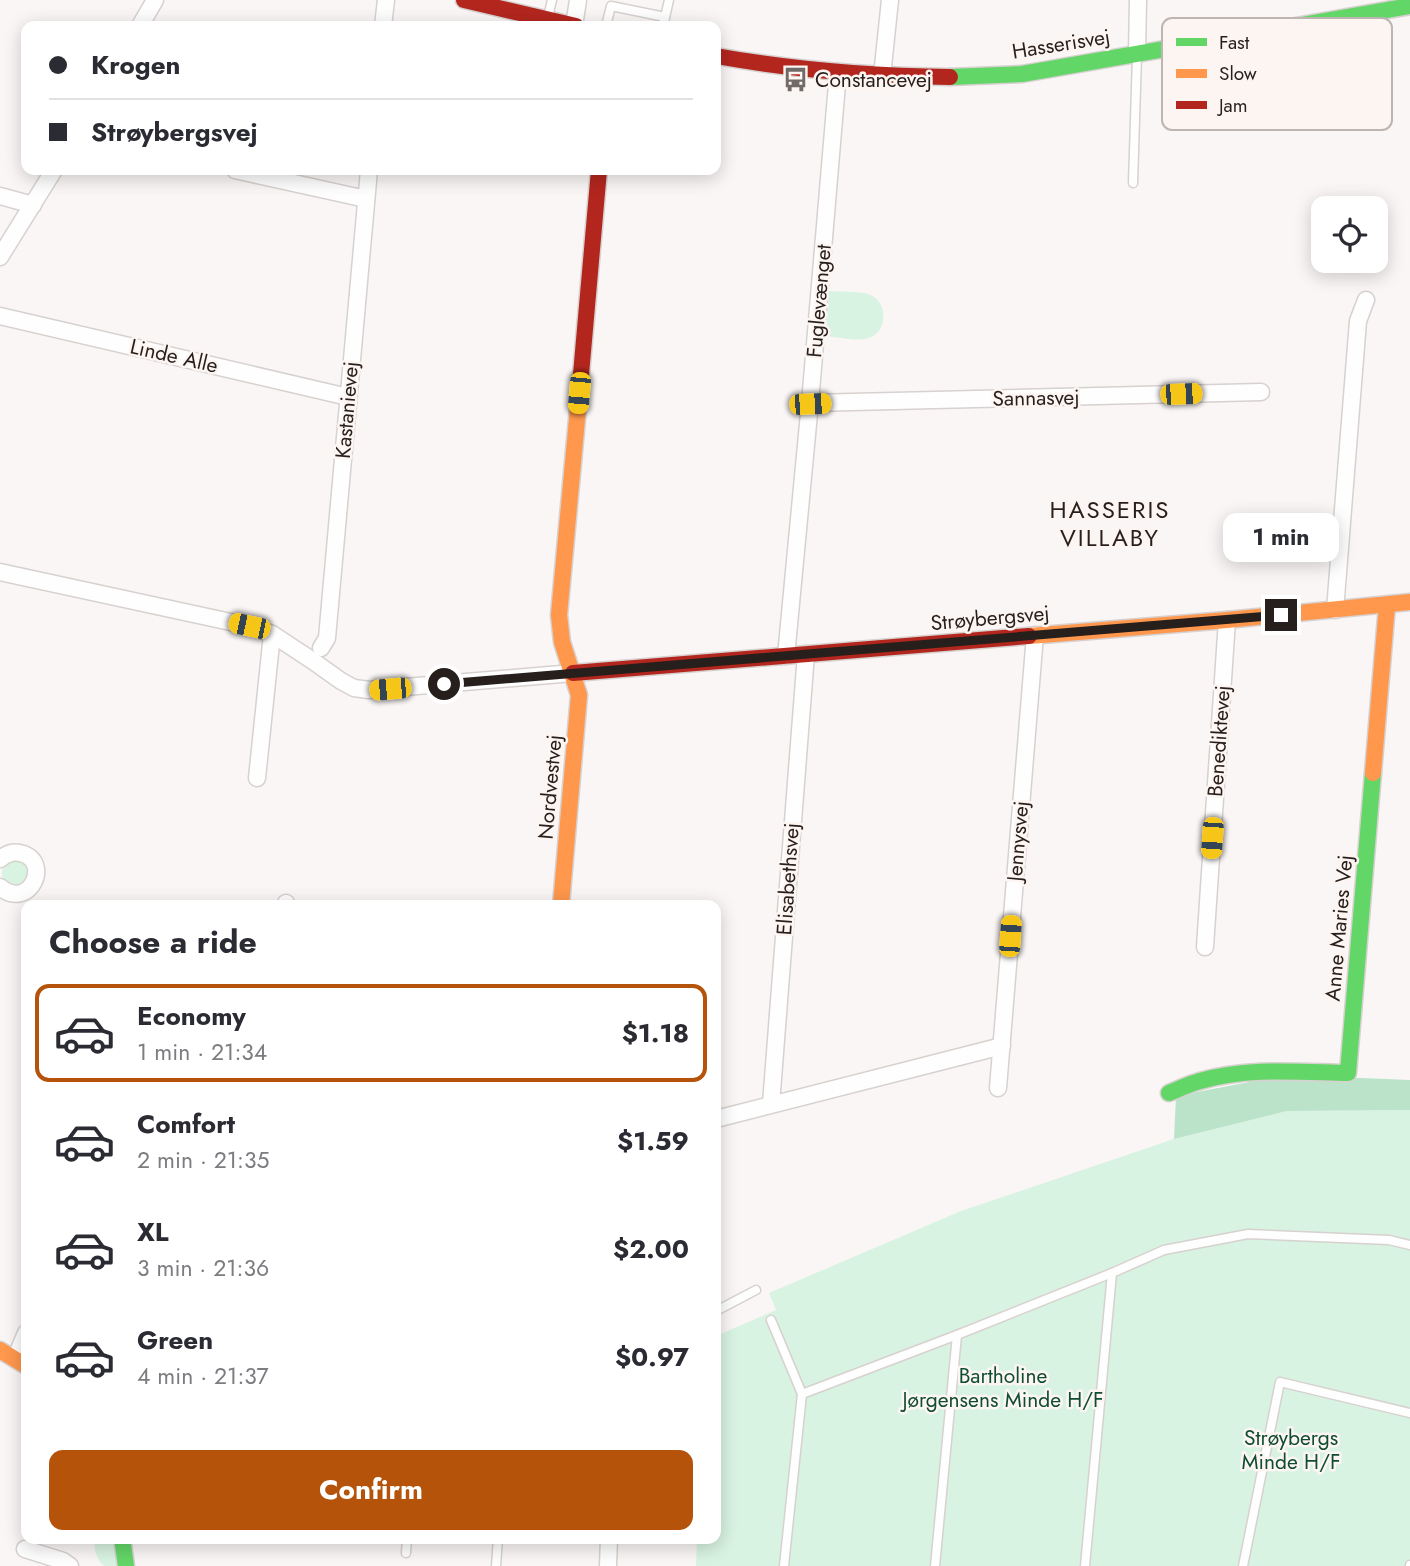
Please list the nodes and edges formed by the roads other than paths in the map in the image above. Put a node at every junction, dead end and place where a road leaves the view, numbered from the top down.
1 (155, 0) edge
2 (386, 0) edge
3 (552, 0) edge
4 (578, 0) edge
5 (670, 0) edge
6 (891, 0) edge
7 (1138, 0) edge
8 (473, 1) edge
9 (494, 3) edge
10 (1380, 6) edge
11 (1410, 6) edge
12 (1318, 18) edge
13 (547, 19) junction
14 (143, 21) edge
15 (384, 21) edge
16 (555, 21) edge
17 (576, 21) edge
18 (607, 21) edge
19 (661, 21) edge
20 (664, 21) edge
21 (1162, 48) edge
22 (1137, 53) junction
23 (721, 57) edge
24 (838, 72) junction
25 (882, 76) junction
26 (51, 175) edge
27 (258, 175) edge
28 (368, 175) edge
29 (599, 175) edge
30 (1133, 183) dead end
31 (0, 196) edge
32 (366, 199) junction
33 (33, 205) junction
34 (0, 257) edge
35 (1366, 300) dead end
36 (0, 316) edge
37 (1261, 392) dead end
38 (348, 397) junction
39 (810, 404) junction
40 (0, 572) edge
41 (1410, 602) edge
42 (1387, 605) junction
43 (1335, 610) junction
44 (1227, 620) junction
45 (272, 634) junction
46 (1035, 635) junction
47 (321, 648) dead end
48 (806, 654) junction
49 (786, 656) junction
50 (573, 673) junction
51 (257, 778) dead end
52 (0, 859) edge
53 (0, 887) edge
54 (561, 900) edge
55 (1205, 947) dead end
56 (1002, 1046) junction
57 (998, 1088) dead end
58 (1168, 1093) dead end
59 (771, 1104) junction
60 (721, 1118) edge
61 (1410, 1245) edge
62 (1112, 1273) junction
63 (756, 1290) dead end
64 (721, 1308) edge
65 (771, 1320) dead end
66 (957, 1335) junction
67 (0, 1350) edge
68 (21, 1363) edge
69 (802, 1394) junction
70 (1410, 1413) edge
71 (123, 1544) edge
72 (138, 1544) edge
73 (407, 1544) edge
74 (498, 1544) edge
75 (610, 1544) edge
76 (26, 1549) dead end
77 (406, 1553) dead end
78 (71, 1566) edge
79 (126, 1566) edge
80 (140, 1566) edge
81 (496, 1566) edge
82 (608, 1566) edge
83 (784, 1566) edge
84 (935, 1566) edge
85 (1085, 1566) edge
86 (1243, 1566) edge

1 - 14 street
2 - 15 street
3 - 13 lane
4 - 17 street
5 - 20 lane
6 - 25 street
7 - 22 street
8 - 9 street
9 - 13 street
10 - 11 street, Hasserisvej
10 - 12 street, Hasserisvej
13 - 16 street
18 - 19 lane
21 - 22 street, Hasserisvej
22 - 25 street, Hasserisvej
22 - 30 lane
23 - 24 street, Hasserisvej
24 - 25 street, Hasserisvej
24 - 39 street, Fuglevænget
26 - 33 street
27 - 32 street
28 - 32 street, Kastanievej
29 - 50 street
31 - 33 street
32 - 38 street, Kastanievej
33 - 34 street
35 - 43 street
36 - 38 street, Linde Alle
37 - 39 street, Sannasvej
38 - 47 street, Kastanievej
39 - 49 street, Fuglevænget
40 - 45 street
41 - 42 street, Strøybergsvej
42 - 43 street, Strøybergsvej
42 - 58 street, Anne Maries Vej
43 - 44 street, Strøybergsvej
44 - 46 street, Strøybergsvej
44 - 55 street, Benediktevej
45 - 50 street
45 - 51 street
46 - 48 street, Strøybergsvej
46 - 56 street, Jennysvej
48 - 49 street, Strøybergsvej
48 - 59 street, Elisabethsvej
49 - 50 street, Strøybergsvej
50 - 54 street, Nordvestvej
52 - 53 street
56 - 57 street, Jennysvej
56 - 59 street
59 - 60 street
61 - 62 lane
62 - 66 lane
62 - 85 lane
63 - 64 lane
65 - 69 lane
66 - 69 lane
66 - 84 lane
67 - 68 street
69 - 83 lane
70 - 86 lane
71 - 79 street
72 - 80 street
73 - 77 lane
74 - 81 lane
75 - 82 street
76 - 78 street

